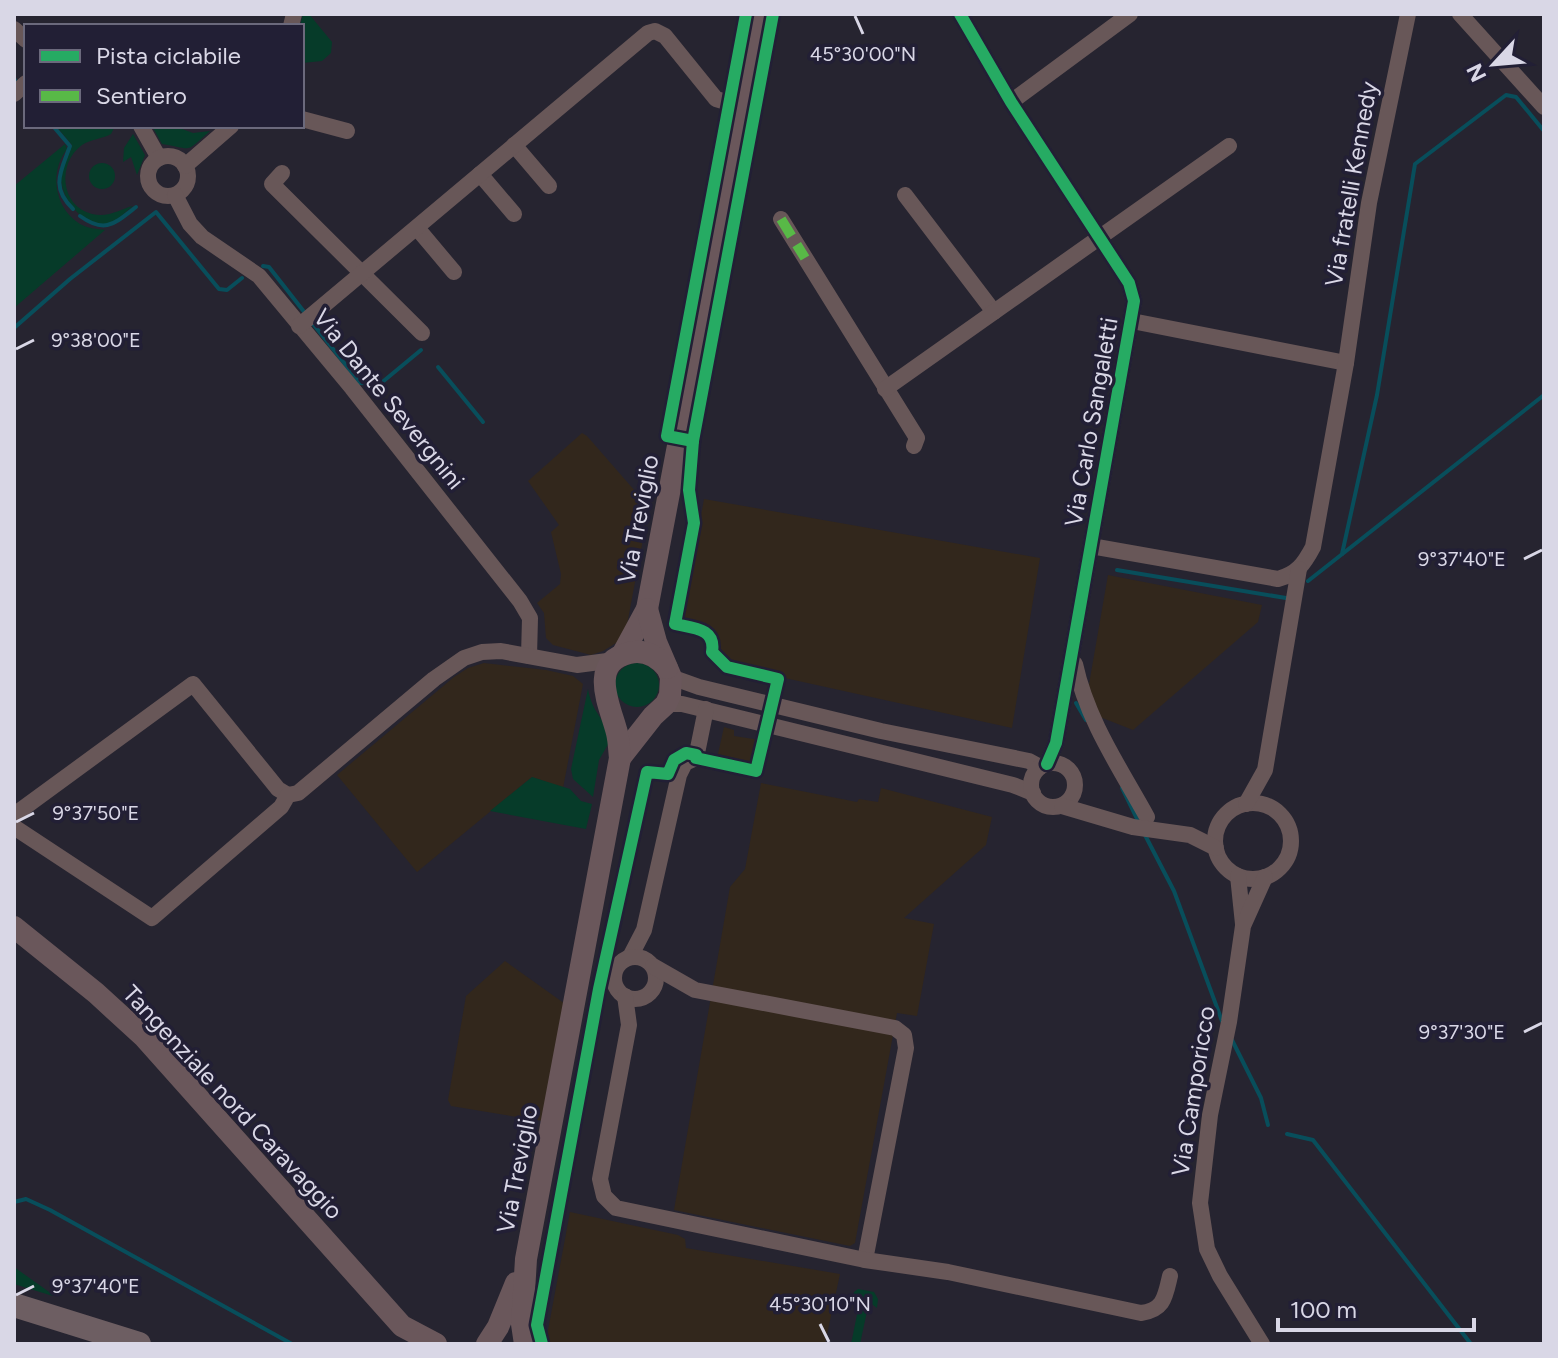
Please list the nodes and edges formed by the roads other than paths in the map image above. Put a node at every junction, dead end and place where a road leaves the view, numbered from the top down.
1 (760, 14) edge
2 (960, 14) edge
3 (1130, 14) edge
4 (1408, 14) edge
5 (1460, 14) edge
6 (1011, 102) junction
7 (743, 107) junction
8 (1544, 107) edge
9 (304, 120) edge
10 (142, 128) edge
11 (229, 128) edge
12 (347, 131) dead end
13 (514, 145) junction
14 (1229, 146) dead end
15 (159, 158) junction
16 (185, 166) junction
17 (282, 173) dead end
18 (480, 174) junction
19 (549, 186) dead end
20 (175, 195) junction
21 (905, 195) dead end
22 (514, 214) dead end
23 (781, 219) dead end
24 (417, 228) junction
25 (1100, 236) junction
26 (454, 272) dead end
27 (364, 273) junction
28 (994, 312) junction
29 (305, 321) junction
30 (1132, 321) junction
31 (422, 333) dead end
32 (1346, 363) junction
33 (885, 389) junction
34 (914, 446) dead end
35 (1091, 546) junction
36 (1299, 569) junction
37 (647, 609) junction
38 (1073, 655) junction
39 (529, 656) junction
40 (619, 658) junction
41 (577, 665) junction
42 (669, 672) junction
43 (605, 694) junction
44 (706, 709) junction
45 (660, 710) junction
46 (881, 731) junction
47 (1056, 743) junction
48 (877, 751) junction
49 (620, 758) junction
50 (1044, 766) junction
51 (1066, 767) junction
52 (1265, 770) junction
53 (1075, 792) junction
54 (1033, 793) junction
55 (288, 795) junction
56 (1246, 804) junction
57 (1062, 806) junction
58 (1275, 811) junction
59 (14, 815) edge
60 (1147, 817) dead end
61 (1104, 821) junction
62 (14, 827) edge
63 (1217, 828) junction
64 (1190, 835) junction
65 (1216, 848) junction
66 (1238, 876) junction
67 (1265, 877) junction
68 (1243, 926) junction
69 (14, 927) edge
70 (644, 930) junction
71 (630, 957) junction
72 (650, 963) junction
73 (681, 982) junction
74 (648, 994) junction
75 (625, 996) junction
76 (629, 1025) junction
77 (526, 1259) junction
78 (865, 1260) junction
79 (1170, 1276) dead end
80 (14, 1305) edge
81 (405, 1335) edge
82 (139, 1344) edge
83 (436, 1344) edge
84 (487, 1344) edge
85 (525, 1344) edge
86 (1262, 1344) edge

1 - 7 main road, Via Treviglio
2 - 6 street, Via Carlo Sangaletti
3 - 6 street
4 - 32 street, Via fratelli Kennedy
5 - 8 street
6 - 25 street, Via Carlo Sangaletti
7 - 13 street
7 - 37 main road, Via Treviglio
9 - 12 street
10 - 15 street
11 - 16 street
13 - 18 street
13 - 19 street
14 - 25 street
15 - 16 street
15 - 20 street
16 - 20 street
17 - 27 street
18 - 22 street
18 - 24 street
20 - 29 street, Via Dante Severgnini
21 - 28 street
23 - 33 street
24 - 26 street
24 - 27 street
25 - 28 street
25 - 30 street, Via Carlo Sangaletti
27 - 29 street
27 - 31 street
28 - 33 street
29 - 39 street, Via Dante Severgnini
30 - 32 street
30 - 35 street, Via Carlo Sangaletti
32 - 36 street, Via fratelli Kennedy
33 - 34 street
35 - 36 street
35 - 38 street, Via Carlo Sangaletti
36 - 52 street, Via fratelli Kennedy
37 - 40 main road
37 - 42 main road
38 - 47 street, Via Carlo Sangaletti
38 - 60 street
39 - 41 street
39 - 55 street
40 - 41 street
40 - 42 main road
40 - 43 main road
41 - 43 street
42 - 45 main road
42 - 46 street
43 - 45 main road
43 - 49 main road
44 - 45 street
44 - 48 street
44 - 70 street
45 - 49 main road
46 - 48 street
46 - 50 street
47 - 50 street, Via Carlo Sangaletti
47 - 51 street
48 - 54 street
49 - 77 main road, Via Treviglio
50 - 51 street
50 - 54 street
51 - 53 street
52 - 56 street
52 - 58 street
53 - 57 street
53 - 61 street
54 - 57 street
55 - 59 street
55 - 62 street
56 - 58 street
56 - 63 street
57 - 61 street
58 - 67 street
61 - 64 street
63 - 64 street
63 - 65 street
64 - 65 street
65 - 66 street
66 - 67 street
66 - 68 street, Via Camporicco
67 - 68 street, Via Camporicco
68 - 86 street, Via Camporicco
69 - 81 main road, Tangenziale nord Caravaggio
70 - 71 street
70 - 72 street
71 - 72 street
71 - 75 street
72 - 73 street
72 - 74 street
73 - 74 street
73 - 78 street
74 - 75 street
74 - 76 street
75 - 76 street
76 - 78 street
77 - 84 main road, Via Treviglio
77 - 85 main road, Via Treviglio
78 - 79 street
80 - 82 highway
81 - 83 main road, Tangenziale nord Caravaggio

